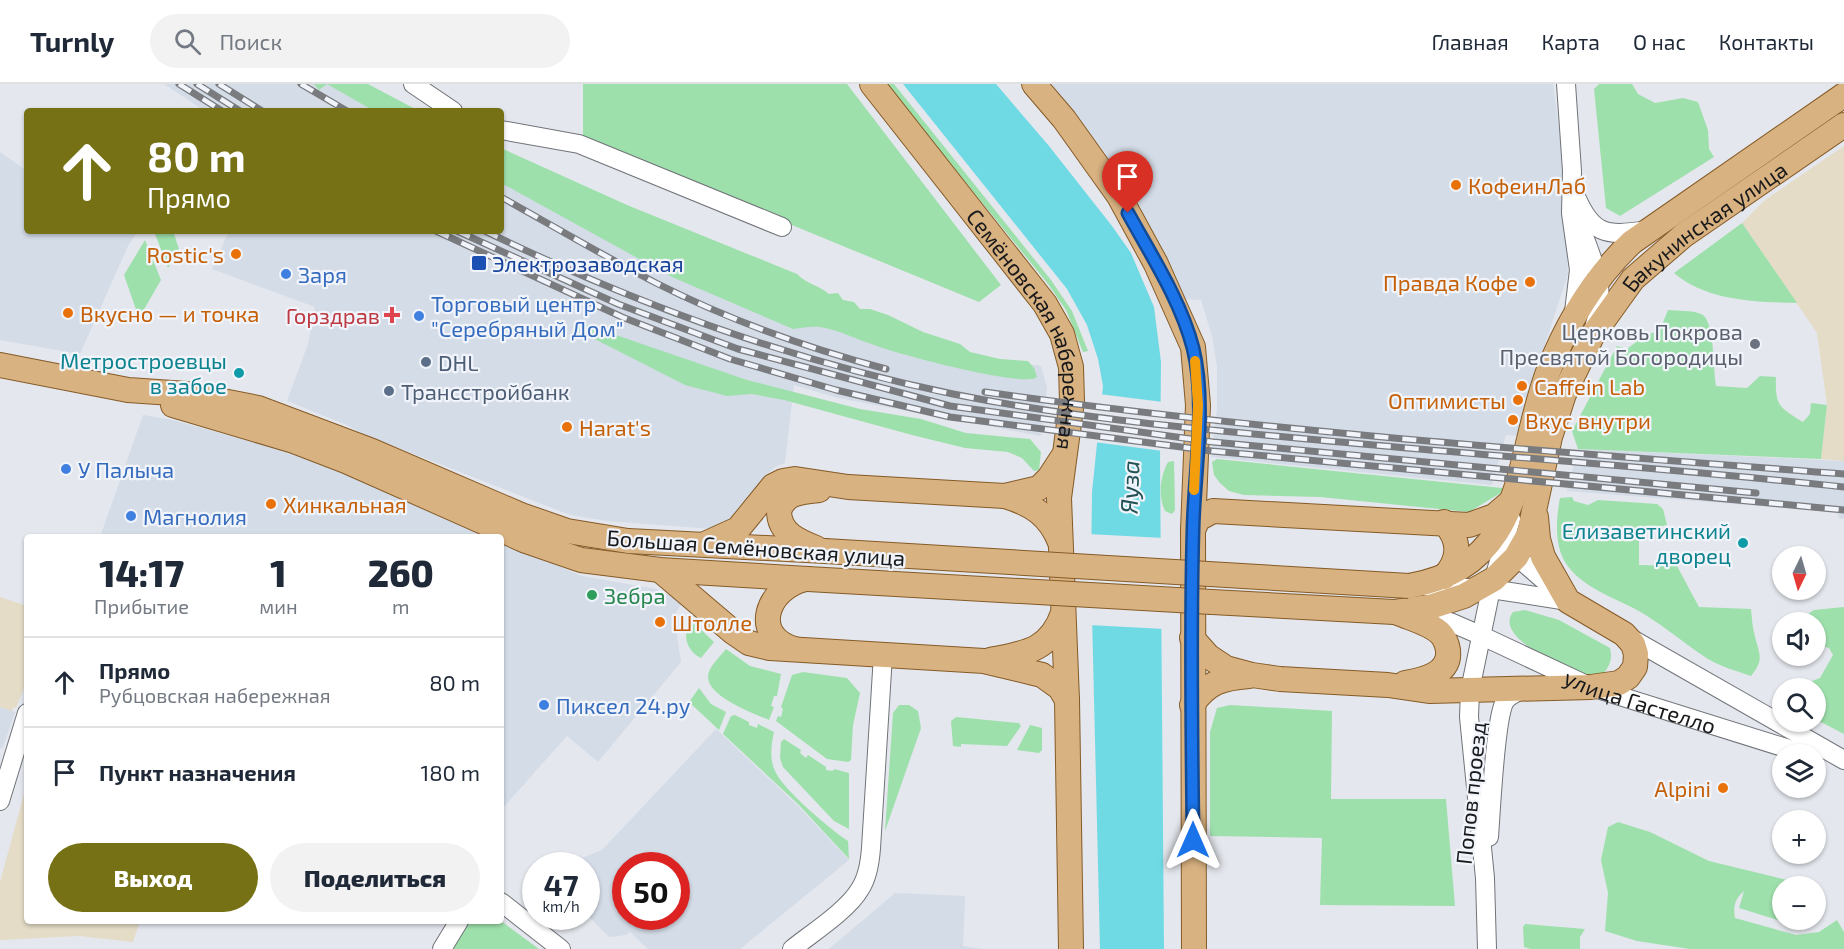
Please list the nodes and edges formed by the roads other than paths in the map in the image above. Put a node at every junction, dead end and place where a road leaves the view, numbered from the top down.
1 (413, 84) edge
2 (872, 84) edge
3 (1034, 84) edge
4 (1566, 84) edge
5 (1844, 94) edge
6 (449, 108) edge
7 (1844, 125) edge
8 (504, 131) edge
9 (1572, 185) junction
10 (782, 227) dead end
11 (1652, 229) junction
12 (1599, 277) junction
13 (1570, 322) junction
14 (1592, 336) junction
15 (0, 365) edge
16 (128, 390) junction
17 (1062, 458) junction
18 (1195, 463) junction
19 (848, 487) junction
20 (1516, 494) junction
21 (1005, 496) junction
22 (1241, 511) junction
23 (1535, 514) junction
24 (1444, 522) junction
25 (1469, 525) junction
26 (1193, 530) junction
27 (1060, 543) junction
28 (693, 546) junction
29 (1504, 546) junction
30 (815, 549) junction
31 (660, 570) junction
32 (1444, 577) junction
33 (808, 579) junction
34 (1409, 586) junction
35 (1488, 586) junction
36 (1568, 601) junction
37 (1064, 610) junction
38 (1394, 612) junction
39 (1624, 634) junction
40 (1480, 635) junction
41 (1192, 638) junction
42 (796, 650) junction
43 (1519, 653) junction
44 (883, 655) junction
45 (984, 661) junction
46 (1252, 675) junction
47 (1388, 685) junction
48 (1591, 687) junction
49 (1525, 689) junction
50 (1470, 690) junction
51 (1067, 700) junction
52 (1192, 705) junction
53 (24, 720) edge
54 (1773, 744) edge
55 (1844, 760) edge
56 (1826, 761) edge
57 (1844, 766) edge
58 (4, 770) edge
59 (0, 801) edge
60 (1485, 878) junction
61 (504, 904) edge
62 (457, 924) edge
63 (442, 949) edge
64 (561, 949) edge
65 (792, 949) edge
66 (1071, 949) edge
67 (1194, 949) edge
68 (1487, 949) edge

1 - 6 street
2 - 17 main road, Семёновская набережная
3 - 18 main road
4 - 9 street
5 - 11 main road, Бакунинская улица
7 - 14 main road, Бакунинская улица
8 - 10 street
9 - 11 street
9 - 12 street
9 - 13 street
11 - 12 main road, Бакунинская улица
12 - 13 main road, Бакунинская улица
12 - 14 street
13 - 20 main road, Бакунинская улица
14 - 23 main road, Бакунинская улица
15 - 16 main road, Большая Семёновская улица
16 - 28 main road, Большая Семёновская улица
16 - 31 main road, Большая Семёновская улица
17 - 21 main road
17 - 27 main road, Семёновская набережная
18 - 22 main road
18 - 26 main road
19 - 21 main road
19 - 28 main road
19 - 30 main road
20 - 25 main road
20 - 29 main road, Бакунинская улица
21 - 27 main road
22 - 24 main road
22 - 26 main road
23 - 29 main road, Бакунинская улица
23 - 36 main road
24 - 25 main road
24 - 32 main road
25 - 29 street
26 - 41 main road
27 - 37 main road, Семёновская набережная
28 - 30 main road, Большая Семёновская улица
29 - 32 main road, Бакунинская улица
29 - 35 main road, Бакунинская улица
29 - 36 street
30 - 34 main road, Большая Семёновская улица, bridge
31 - 33 main road, Большая Семёновская улица
31 - 42 main road
32 - 34 main road, Бакунинская улица
33 - 38 main road, Большая Семёновская улица, bridge
33 - 42 main road
34 - 35 street, улица Гастелло
35 - 36 street, улица Гастелло
35 - 38 main road, Бакунинская улица
35 - 40 street
35 - 43 street
36 - 39 main road, улица Гастелло
37 - 45 main road
37 - 51 main road, Семёновская набережная
38 - 40 street, улица Гастелло
38 - 47 main road
39 - 48 main road
39 - 55 street, улица Гастелло
40 - 43 street, улица Гастелло
40 - 50 street, Попов проезд
41 - 46 main road
41 - 52 main road
42 - 44 main road
43 - 48 street, улица Гастелло
44 - 45 main road
44 - 65 street
45 - 51 main road
46 - 47 main road
46 - 52 main road
47 - 50 main road
48 - 49 main road
48 - 54 street, улица Гастелло
49 - 50 main road
49 - 60 street, Попов проезд
50 - 60 street, Попов проезд
51 - 66 main road, Семёновская набережная
52 - 67 main road
53 - 58 street
56 - 57 street
58 - 59 street
60 - 68 street, Попов проезд
61 - 64 street
62 - 63 street

